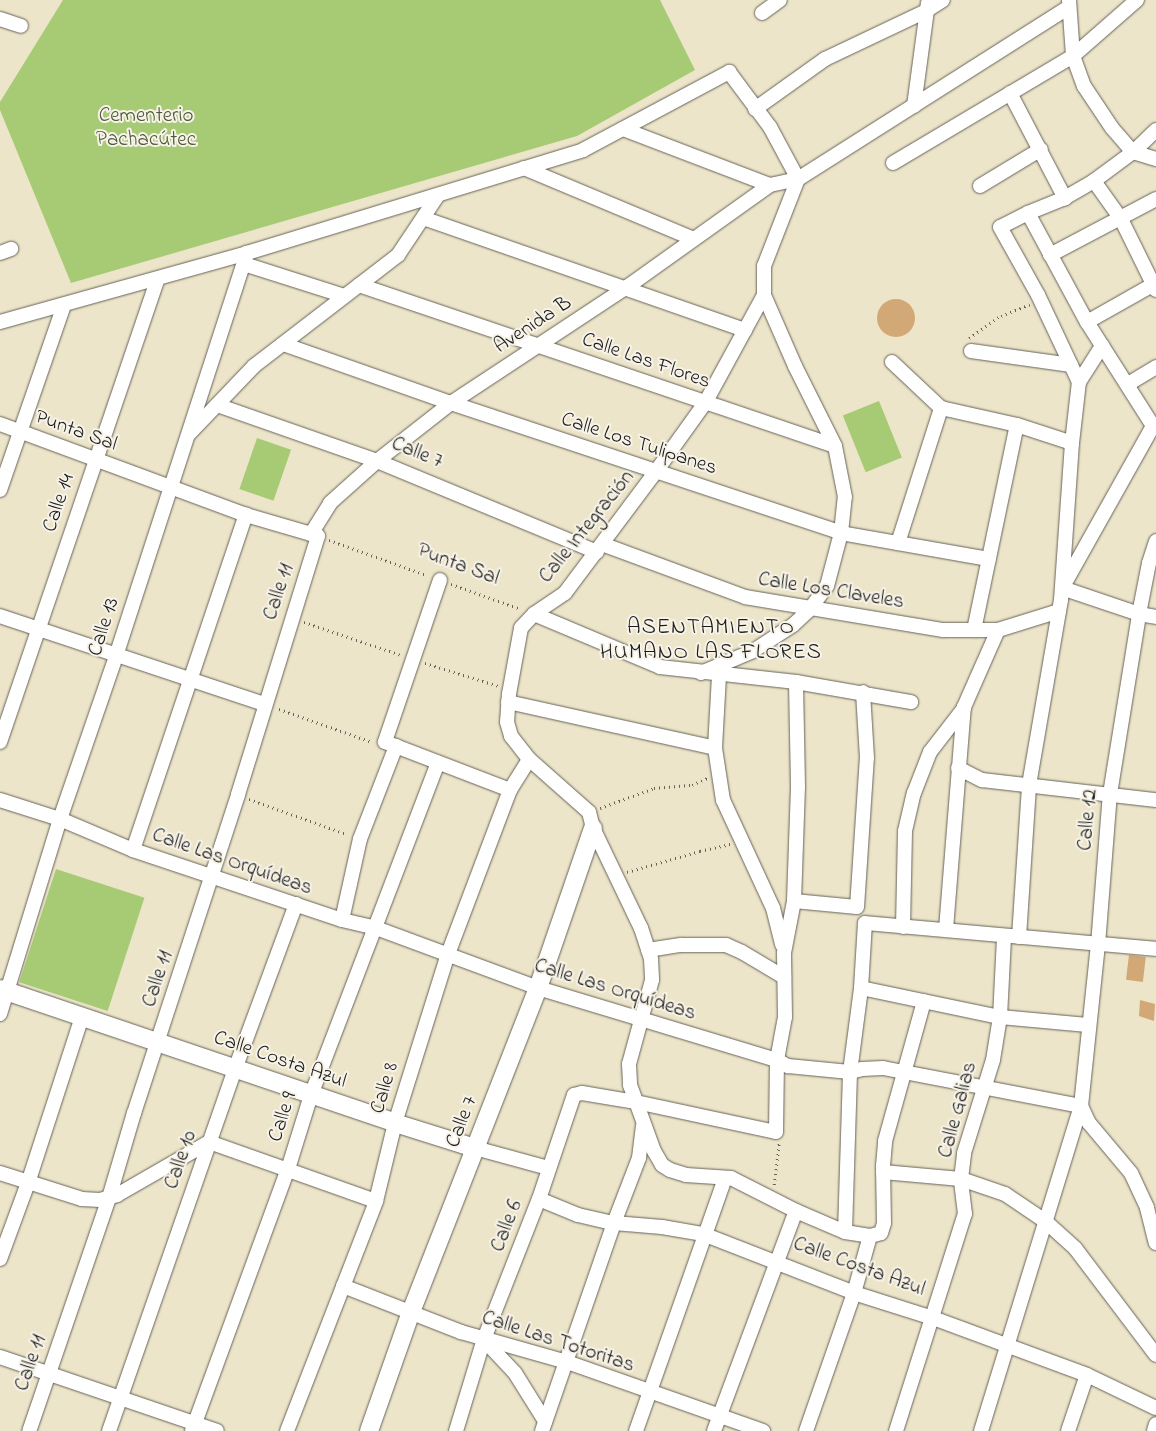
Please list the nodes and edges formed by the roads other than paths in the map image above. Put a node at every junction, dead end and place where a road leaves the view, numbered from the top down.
1 (780, 0) edge
2 (943, 0) edge
3 (1137, 0) edge
4 (1069, 3) edge
5 (928, 5) edge
6 (762, 13) dead end
7 (0, 19) edge
8 (21, 26) dead end
9 (1073, 56) junction
10 (1010, 93) junction
11 (914, 106) junction
12 (755, 108) junction
13 (623, 129) junction
14 (1156, 130) edge
15 (1040, 149) junction
16 (1133, 152) junction
17 (1156, 159) edge
18 (893, 163) dead end
19 (524, 168) junction
20 (798, 179) junction
21 (1094, 182) junction
22 (770, 185) junction
23 (980, 186) dead end
24 (438, 194) junction
25 (1065, 198) junction
26 (1156, 200) edge
27 (1028, 213) junction
28 (423, 218) junction
29 (1121, 219) junction
30 (694, 239) junction
31 (1050, 256) junction
32 (245, 258) junction
33 (158, 278) junction
34 (359, 284) junction
35 (1155, 286) edge
36 (627, 287) junction
37 (764, 295) junction
38 (344, 296) junction
39 (64, 305) junction
40 (0, 322) edge
41 (1087, 322) junction
42 (745, 330) junction
43 (283, 344) junction
44 (538, 344) junction
45 (968, 346) road end
46 (1102, 346) junction
47 (892, 362) dead end
48 (1071, 365) junction
49 (1156, 367) edge
50 (1080, 382) junction
51 (1128, 384) junction
52 (451, 403) junction
53 (705, 403) junction
54 (217, 405) junction
55 (940, 408) junction
56 (0, 424) edge
57 (1017, 425) junction
58 (1154, 427) edge
59 (20, 431) junction
60 (187, 437) junction
61 (1072, 443) junction
62 (836, 446) junction
63 (95, 459) junction
64 (377, 461) junction
65 (657, 470) junction
66 (170, 487) junction
67 (0, 490) edge
68 (246, 515) junction
69 (841, 533) junction
70 (314, 535) junction
71 (1156, 541) edge
72 (898, 543) junction
73 (600, 548) junction
74 (989, 559) junction
75 (440, 580) road end
76 (1062, 588) junction
77 (810, 609) junction
78 (1059, 611) junction
79 (534, 614) junction
80 (1139, 614) junction
81 (0, 616) edge
82 (1156, 617) edge
83 (38, 629) junction
84 (974, 630) junction
85 (998, 630) junction
86 (116, 656) junction
87 (701, 673) junction
88 (719, 676) junction
89 (189, 680) junction
90 (796, 682) junction
91 (862, 692) junction
92 (508, 702) junction
93 (911, 702) dead end
94 (266, 704) junction
95 (964, 707) junction
96 (0, 742) edge
97 (390, 744) junction
98 (716, 748) junction
99 (529, 759) junction
100 (438, 762) junction
101 (958, 768) junction
102 (1029, 785) junction
103 (510, 790) junction
104 (1110, 794) junction
105 (1156, 800) edge
106 (1, 804) edge
107 (60, 819) junction
108 (591, 820) junction
109 (133, 850) junction
110 (212, 876) junction
111 (794, 902) junction
112 (296, 904) junction
113 (342, 920) junction
114 (904, 926) junction
115 (376, 928) junction
116 (946, 929) junction
117 (1004, 937) junction
118 (1019, 937) junction
119 (1098, 946) junction
120 (1156, 949) edge
121 (648, 950) junction
122 (784, 953) junction
123 (448, 954) junction
124 (784, 977) junction
125 (538, 988) junction
126 (861, 988) junction
127 (4, 990) edge
128 (924, 1001) junction
129 (0, 1014) edge
130 (82, 1017) junction
131 (1000, 1017) junction
132 (641, 1021) junction
133 (1088, 1025) junction
134 (158, 1042) junction
135 (777, 1060) junction
136 (235, 1069) junction
137 (850, 1072) junction
138 (904, 1073) junction
139 (983, 1088) junction
140 (311, 1095) junction
141 (636, 1102) junction
142 (1081, 1106) junction
143 (395, 1123) junction
144 (643, 1124) junction
145 (209, 1142) junction
146 (475, 1148) junction
147 (548, 1168) junction
148 (288, 1169) junction
149 (883, 1172) junction
150 (0, 1173) edge
151 (724, 1178) junction
152 (961, 1179) junction
153 (28, 1183) junction
154 (109, 1198) junction
155 (539, 1198) junction
156 (376, 1201) junction
157 (796, 1212) junction
158 (1045, 1221) junction
159 (614, 1223) junction
160 (845, 1232) junction
161 (703, 1234) junction
162 (870, 1236) junction
163 (1156, 1243) edge
164 (0, 1259) edge
165 (776, 1261) junction
166 (343, 1286) junction
167 (854, 1293) junction
168 (411, 1312) junction
169 (933, 1318) junction
170 (484, 1339) junction
171 (1007, 1345) junction
172 (1156, 1355) edge
173 (0, 1357) edge
174 (567, 1362) junction
175 (48, 1374) junction
176 (1087, 1375) junction
177 (649, 1392) junction
178 (120, 1398) junction
179 (1156, 1408) edge
180 (718, 1416) junction
181 (1156, 1424) edge
182 (544, 1426) edge
183 (193, 1427) edge
184 (28, 1431) edge
185 (109, 1431) edge
186 (217, 1431) edge
187 (288, 1431) edge
188 (369, 1431) edge
189 (456, 1431) edge
190 (636, 1431) edge
191 (714, 1431) edge
192 (763, 1431) edge
193 (806, 1431) edge
194 (896, 1431) edge
195 (981, 1431) edge
196 (1068, 1431) edge
197 (1154, 1431) edge

1 - 6 street
2 - 5 street
3 - 9 street
4 - 9 street
4 - 11 street
5 - 11 street
5 - 12 street
7 - 8 street
9 - 10 street
9 - 16 street
10 - 15 street
10 - 18 street
11 - 20 street
12 - 13 street
12 - 20 street
13 - 19 street
13 - 22 street
14 - 16 street
15 - 23 street
15 - 25 street
16 - 17 street
16 - 21 street
19 - 24 street
19 - 30 street
20 - 22 street, Avenida B
20 - 37 street, Calle Integración
21 - 25 street
21 - 29 street
22 - 30 street, Avenida B
24 - 28 street
24 - 32 street
25 - 27 street
26 - 29 street
27 - 31 street
27 - 48 street
28 - 34 street
28 - 36 street
29 - 31 street
29 - 35 street
30 - 36 street, Avenida B
31 - 41 street
32 - 33 street
32 - 38 street
32 - 60 street, Calle 13
33 - 39 street
33 - 63 street, Calle 14
34 - 38 street
34 - 44 street, Calle Las Flores
35 - 41 street
36 - 42 street
36 - 44 street, Avenida B
37 - 42 street, Calle Integración
37 - 62 street, Calle Integración
38 - 43 street
39 - 40 street
39 - 59 street
41 - 46 street
42 - 53 street, Calle Integración
43 - 52 street, Calle Los Tulipanes
43 - 54 street
44 - 52 street, Avenida B
44 - 53 street, Calle Las Flores
45 - 48 street
46 - 50 street
46 - 51 street
47 - 55 street
48 - 50 street
49 - 51 street
50 - 61 street
51 - 58 street
52 - 64 street, Avenida B
52 - 65 street, Calle Los Tulipanes
53 - 62 street, Calle Las Flores
53 - 65 street, Calle Integración
54 - 60 street
54 - 64 street, Calle 7
55 - 57 street
55 - 72 street
56 - 59 street, Punta Sal
57 - 61 street
57 - 74 street
58 - 76 street
59 - 63 street, Punta Sal
59 - 67 street
60 - 66 street, Calle 13
61 - 76 street
62 - 69 street, Calle Integración
63 - 66 street, Punta Sal
63 - 83 street, Calle 14
64 - 70 street, Avenida B
64 - 73 street, Calle 7
65 - 69 street, Calle Los Tulipanes
65 - 73 street, Calle Integración
66 - 68 street, Punta Sal
66 - 86 street, Calle 13
68 - 70 street, Punta Sal
68 - 89 street
69 - 72 street, Calle Los Tulipanes
69 - 77 street, Calle Integración
70 - 94 street, Calle 11
71 - 80 street, Calle 12
72 - 74 street, Calle Los Tulipanes
73 - 77 street, Calle Los Claveles
73 - 79 street, Calle Integración
74 - 84 street
75 - 97 street
76 - 78 street
76 - 80 street
77 - 84 street, Calle Los Claveles
77 - 87 street, Calle Integración
78 - 85 street, Calle Los Claveles
78 - 102 street
79 - 87 street
79 - 92 street, Calle Integración
80 - 82 street
80 - 104 street, Calle 12
81 - 83 street
83 - 86 street
83 - 96 street, Calle 14
84 - 85 street, Calle Los Claveles
85 - 95 street
86 - 89 street
86 - 107 street, Calle 13
87 - 88 street
88 - 90 street
88 - 98 street
89 - 94 street
89 - 109 street
90 - 91 street
90 - 111 street
91 - 93 street
91 - 111 street
92 - 98 street
92 - 99 street, Calle Integración
94 - 110 street, Calle 11
95 - 101 street
95 - 114 street
97 - 100 street
97 - 113 street
98 - 122 street
99 - 103 street, Calle 8
99 - 108 street, Calle Integración
100 - 103 street
100 - 115 street, Calle 9
101 - 102 street
101 - 116 street
102 - 104 street
102 - 118 street
103 - 123 street, Calle 8
104 - 105 street
104 - 119 street, Calle 12
106 - 107 street, Calle Las Orquídeas
107 - 109 street, Calle Las Orquídeas
107 - 127 street, Calle 13
108 - 121 street, Calle Integración
108 - 125 street, Calle 7
109 - 110 street, Calle Las Orquídeas
110 - 112 street, Calle Las Orquídeas
110 - 134 street, Calle 11
111 - 122 street
112 - 113 street, Calle Las Orquídeas
112 - 136 street, Calle 10
113 - 115 street, Calle Las Orquídeas
114 - 116 street
114 - 126 street
115 - 123 street, Calle Las Orquídeas
115 - 140 street, Calle 9
116 - 117 street
117 - 118 street
117 - 131 street, Calle Galias
118 - 119 street
119 - 120 street
119 - 133 street, Calle 12
121 - 124 street
121 - 132 street, Calle Integración
122 - 124 street
123 - 125 street, Calle Las Orquídeas
123 - 143 street, Calle 8
124 - 135 street
125 - 132 street, Calle Las Orquídeas
125 - 146 street, Calle 7
126 - 128 street
126 - 137 street
127 - 129 street, Calle 13
127 - 130 street, Calle Costa Azul
128 - 131 street
128 - 138 street
130 - 134 street, Calle Costa Azul
130 - 153 street
131 - 133 street
131 - 139 street, Calle Galias
132 - 135 street, Calle Las Orquídeas
132 - 141 street, Calle Integración
133 - 142 street, Calle 12
134 - 136 street, Calle Costa Azul
134 - 154 street, Calle 11
135 - 137 street, Calle Las Orquídeas
135 - 141 street
136 - 140 street, Calle Costa Azul
136 - 145 street, Calle 10
137 - 138 street, Calle Las Orquídeas
137 - 160 street
138 - 139 street, Calle Las Orquídeas
138 - 149 street
139 - 142 street, Calle Las Orquídeas
139 - 152 street, Calle Galias
140 - 143 street, Calle Costa Azul
140 - 148 street, Calle 9
141 - 144 street, Calle Integración
141 - 147 street, Calle 6
142 - 158 street, Calle 12
142 - 163 street
143 - 146 street, Calle Costa Azul
143 - 156 street, Calle 8
144 - 151 street, Calle Integración
144 - 159 street
145 - 148 street
145 - 154 street
145 - 178 street, Calle 10
146 - 147 street, Calle Costa Azul
146 - 168 street, Calle 7
147 - 155 street, Calle 6
148 - 156 street
148 - 183 street, Calle 9
149 - 152 street
149 - 162 street
150 - 153 street
151 - 157 street, Calle Integración
151 - 161 street
152 - 158 street
152 - 169 street, Calle Galias
153 - 154 street
153 - 164 street
154 - 175 street, Calle 11
155 - 159 street, Calle Costa Azul
155 - 170 street, Calle 6
156 - 166 street, Calle 8
157 - 160 street, Calle Integración
157 - 165 street
158 - 171 street, Calle 12
158 - 172 street
159 - 161 street, Calle Costa Azul
159 - 174 street
160 - 162 street, Calle Integración
161 - 165 street, Calle Costa Azul
161 - 177 street
162 - 167 street
165 - 167 street, Calle Costa Azul
165 - 180 street
166 - 168 street, Calle Las Totoritas
166 - 187 street, Calle 8
167 - 169 street, Calle Costa Azul
167 - 193 street
168 - 170 street, Calle Las Totoritas
168 - 188 street, Calle 7
169 - 171 street, Calle Costa Azul
169 - 194 street, Calle Galias
170 - 174 street, Calle Las Totoritas
170 - 182 street
170 - 189 street, Calle 6
171 - 176 street, Calle Costa Azul
171 - 195 street, Calle 12
173 - 175 street
174 - 177 street, Calle Las Totoritas
174 - 182 street
175 - 178 street
175 - 184 street, Calle 11
176 - 179 street, Calle Costa Azul
176 - 196 street
177 - 180 street, Calle Las Totoritas
177 - 190 street
178 - 183 street
178 - 185 street, Calle 10
180 - 191 street
180 - 192 street, Calle Las Totoritas
181 - 197 street
183 - 186 street

